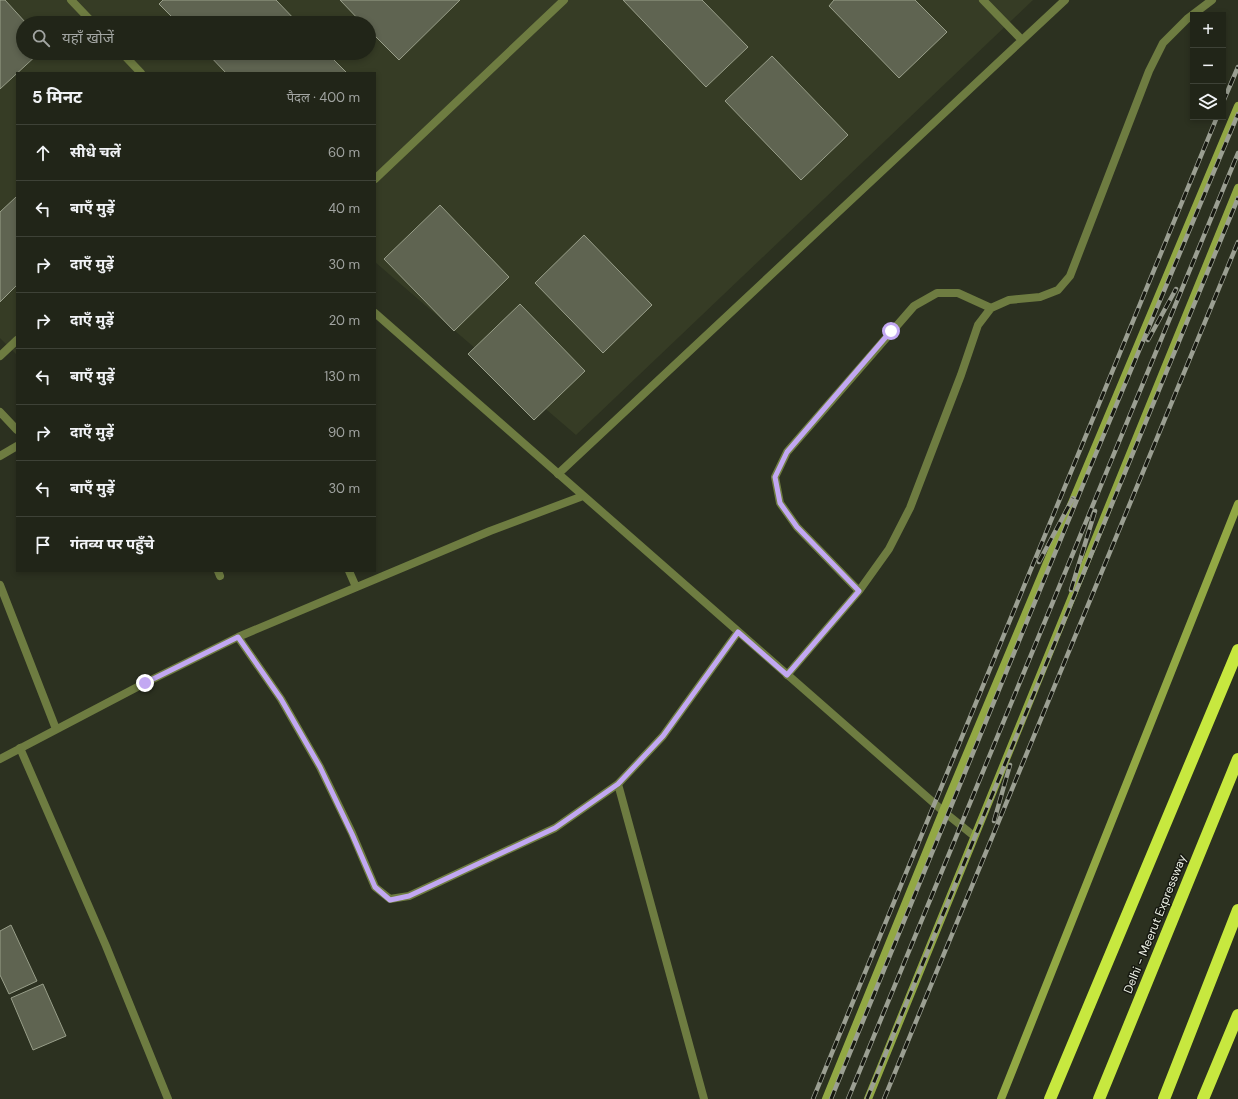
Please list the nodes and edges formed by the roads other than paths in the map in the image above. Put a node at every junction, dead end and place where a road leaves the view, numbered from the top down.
1 (71, 0) edge
2 (564, 0) edge
3 (983, 0) edge
4 (1065, 0) edge
5 (1212, 0) edge
6 (86, 16) edge
7 (1022, 40) junction
8 (129, 60) edge
9 (140, 72) edge
10 (1238, 106) edge
11 (376, 178) edge
12 (1238, 188) edge
13 (991, 308) junction
14 (376, 314) edge
15 (16, 341) edge
16 (0, 356) edge
17 (0, 412) edge
18 (16, 429) edge
19 (16, 447) edge
20 (0, 456) edge
21 (558, 474) junction
22 (583, 496) junction
23 (1238, 504) edge
24 (349, 572) edge
25 (0, 585) edge
26 (356, 586) junction
27 (859, 591) junction
28 (738, 632) junction
29 (238, 637) junction
30 (1238, 650) edge
31 (787, 675) junction
32 (56, 729) junction
33 (20, 748) junction
34 (0, 759) edge
35 (1238, 759) edge
36 (618, 784) junction
37 (943, 811) junction
38 (974, 836) junction
39 (1238, 910) edge
40 (1238, 1015) edge
41 (168, 1099) edge
42 (704, 1099) edge
43 (826, 1099) edge
44 (868, 1099) edge
45 (1001, 1099) edge
46 (1050, 1099) edge
47 (1099, 1099) edge
48 (1164, 1099) edge
49 (1203, 1099) edge

1 - 6 street
2 - 11 street
3 - 7 street
4 - 7 street
5 - 13 street
7 - 21 street
8 - 9 street
10 - 37 street
12 - 38 street
13 - 27 street
13 - 27 street
14 - 21 street
15 - 16 street
17 - 18 street
19 - 20 street
21 - 22 street
22 - 26 street
22 - 28 street
23 - 45 street
24 - 26 street
25 - 32 street
26 - 29 street
27 - 31 street
28 - 31 street
28 - 36 street
29 - 32 street
29 - 36 street
30 - 46 highway
31 - 37 street
32 - 33 street
33 - 34 street
33 - 41 street
35 - 47 highway, Delhi - Meerut Expressway
36 - 42 street
37 - 38 street
37 - 43 street
38 - 44 street
39 - 48 highway
40 - 49 highway

